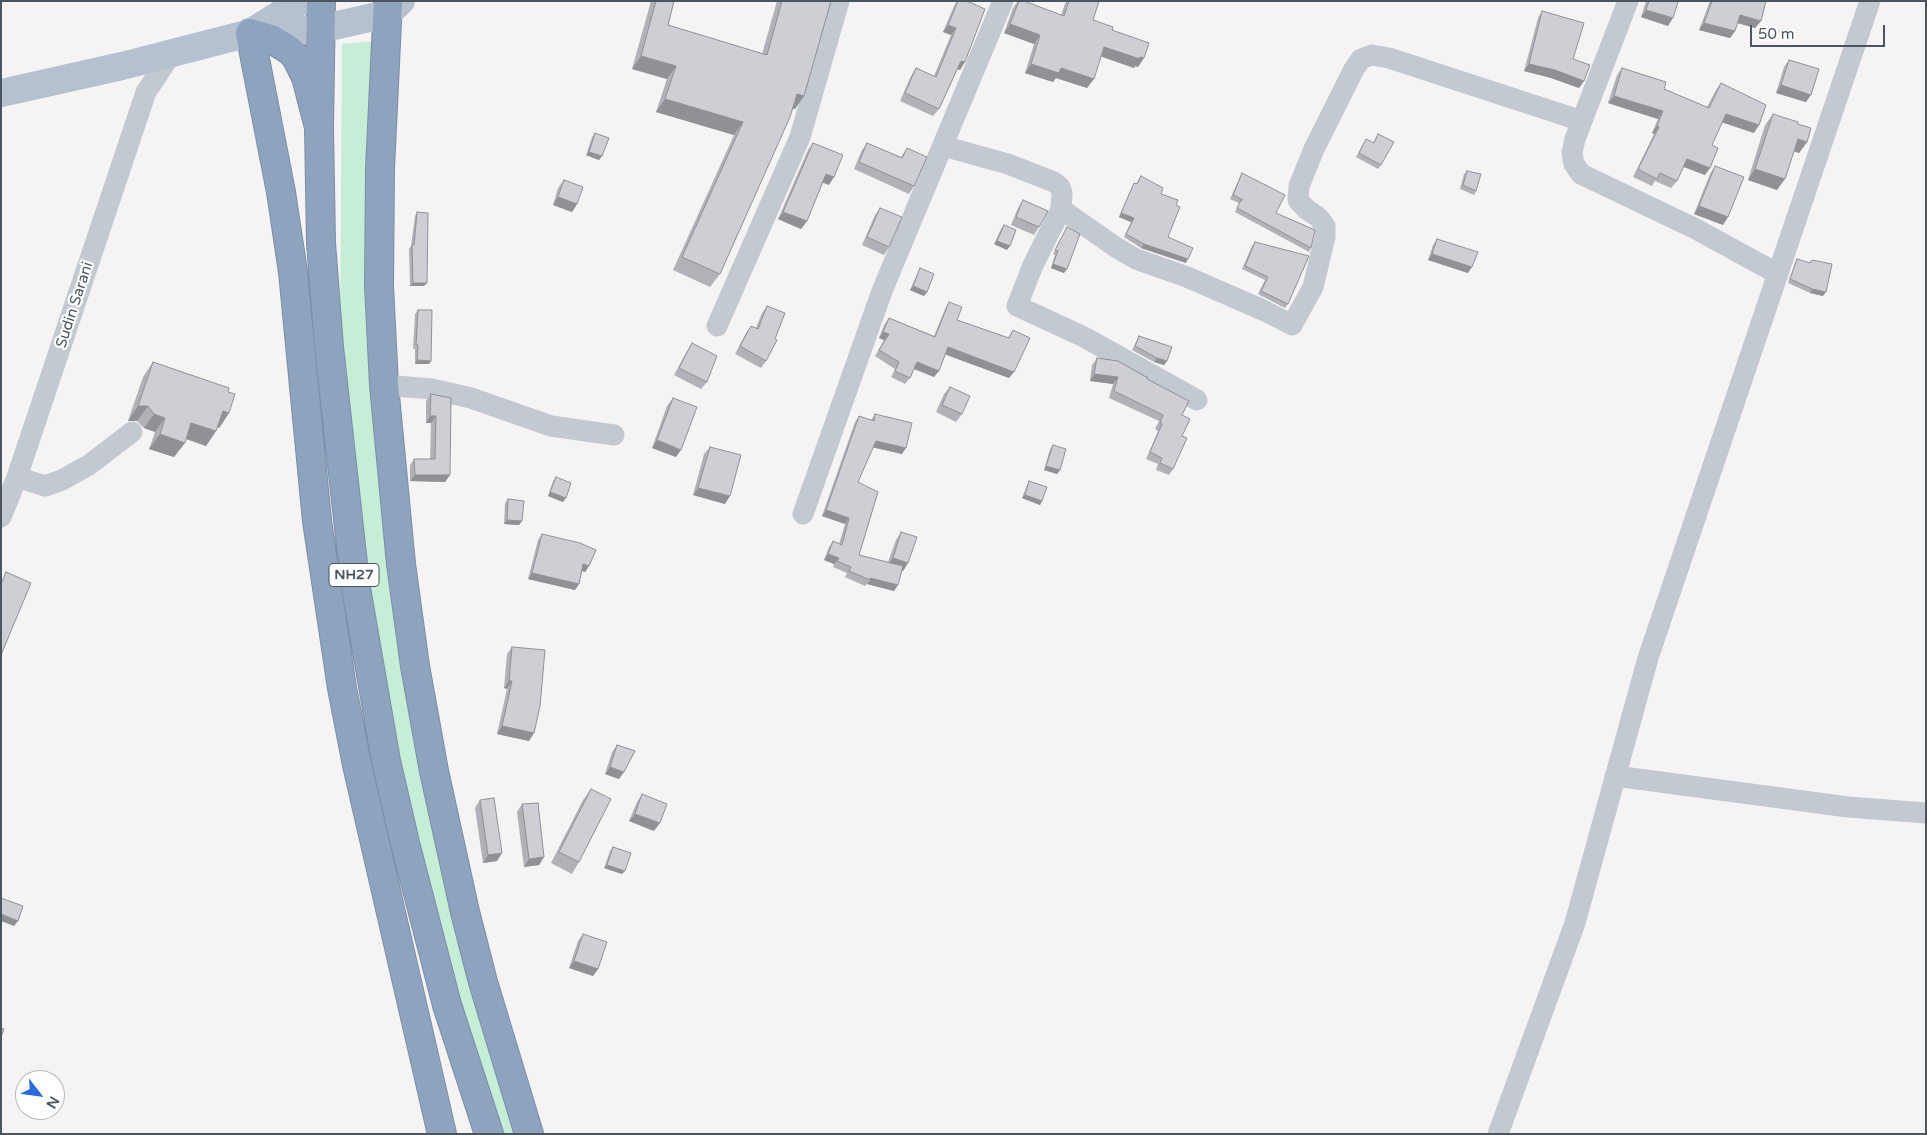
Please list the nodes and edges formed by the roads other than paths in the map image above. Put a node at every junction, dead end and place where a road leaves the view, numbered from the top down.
1 (301, 1) edge
2 (321, 1) edge
3 (839, 1) edge
4 (1003, 1) edge
5 (1628, 1) edge
6 (1870, 1) edge
7 (392, 6) edge
8 (320, 29) junction
9 (250, 33) junction
10 (172, 53) junction
11 (122, 66) junction
12 (146, 92) junction
13 (1, 93) edge
14 (1582, 121) junction
15 (318, 127) junction
16 (943, 146) junction
17 (1061, 209) junction
18 (1778, 274) junction
19 (717, 326) dead end
20 (384, 385) junction
21 (1197, 400) dead end
22 (132, 432) dead end
23 (614, 435) dead end
24 (17, 477) junction
25 (803, 514) dead end
26 (1, 518) edge
27 (1615, 776) junction
28 (1926, 813) edge
29 (442, 1134) edge
30 (489, 1134) edge
31 (529, 1134) edge
32 (1498, 1134) edge

1 - 9 main road
2 - 8 highway, NH27
3 - 19 street
4 - 16 street
5 - 14 street
6 - 18 street
7 - 8 main road
7 - 20 highway, NH27
8 - 9 main road
8 - 15 highway, NH27
9 - 10 main road
9 - 15 highway
9 - 29 highway
10 - 11 main road
10 - 12 street, Sudin Sarani
11 - 12 street
11 - 13 main road
12 - 24 street, Sudin Sarani
14 - 17 street
14 - 18 street
15 - 30 highway, NH27
16 - 17 street
16 - 25 street
17 - 21 street
18 - 27 street
20 - 23 street
20 - 31 highway, NH27
22 - 24 street
24 - 26 street, Sudin Sarani
27 - 28 street
27 - 32 street

